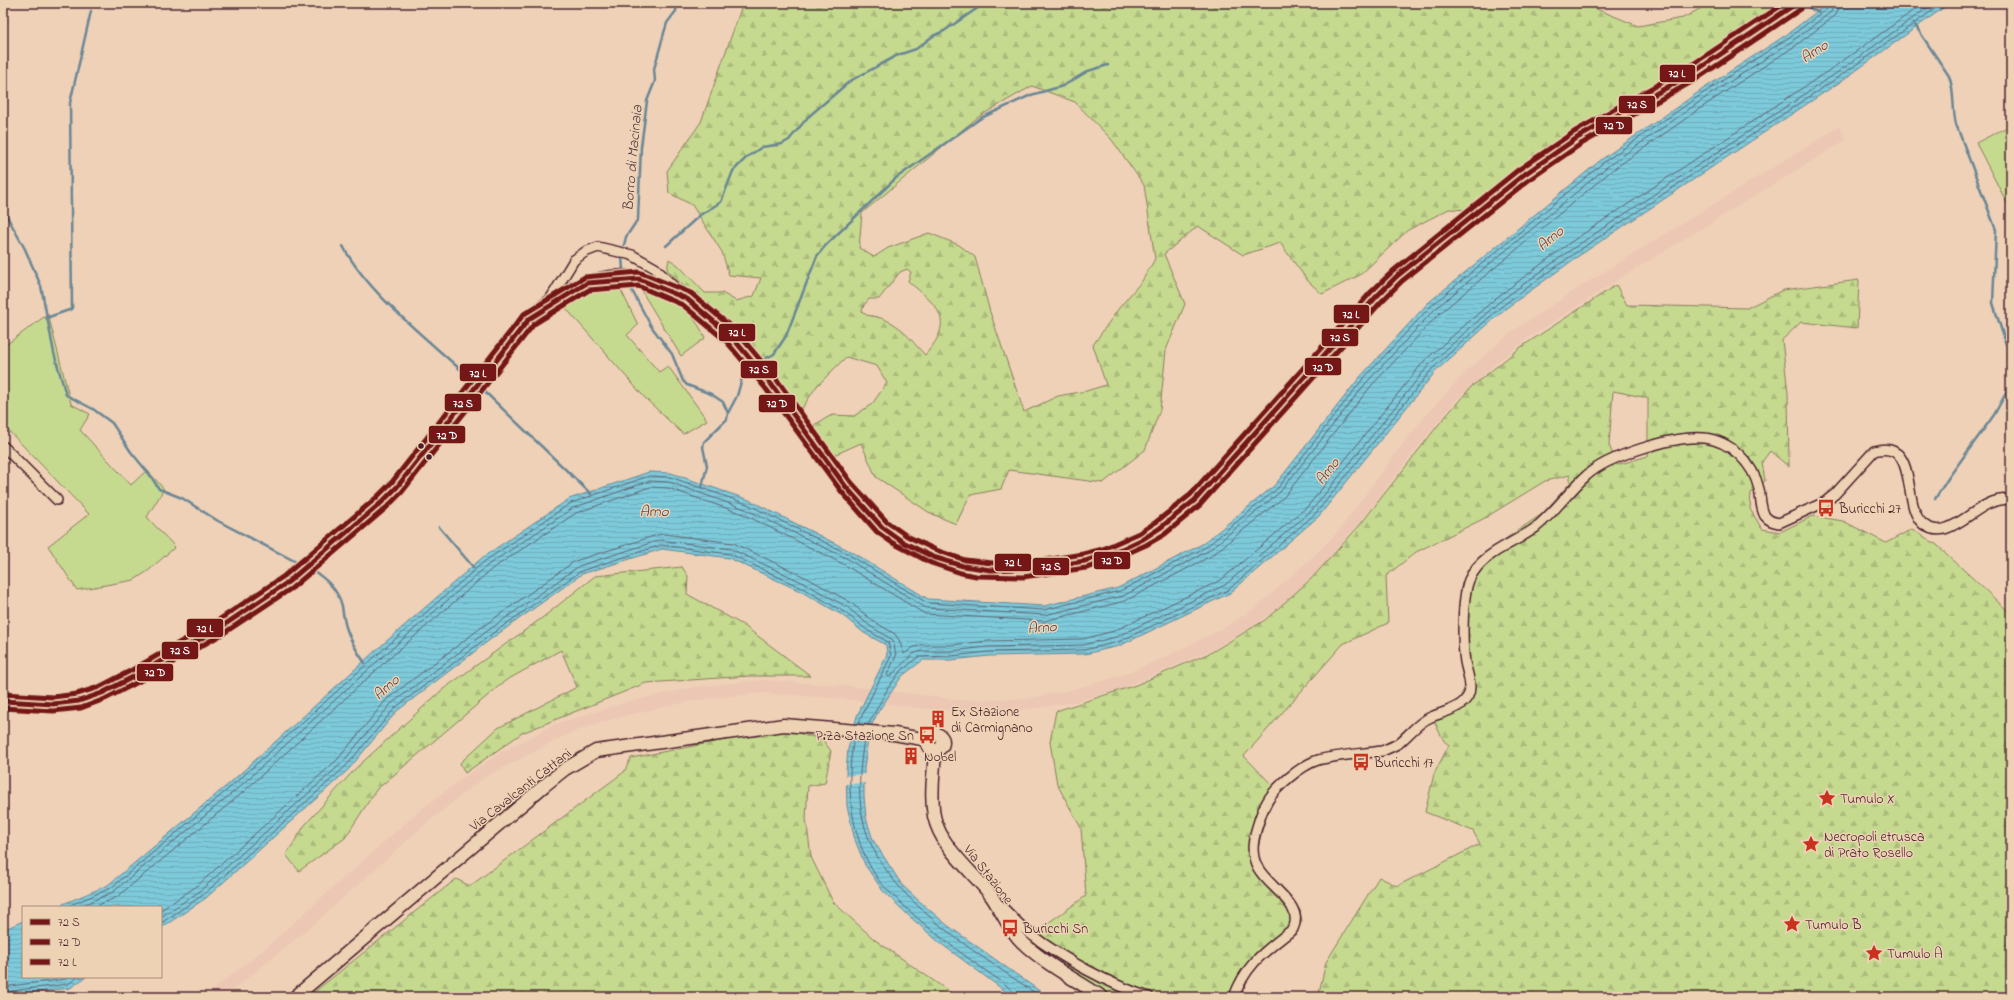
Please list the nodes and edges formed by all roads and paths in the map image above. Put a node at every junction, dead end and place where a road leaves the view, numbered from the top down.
1 (1797, 3) edge
2 (679, 292) junction
3 (549, 301) junction
4 (3, 446) edge
5 (57, 500) dead end
6 (2011, 500) edge
7 (3, 701) edge
8 (864, 731) joint
9 (992, 897) junction
10 (295, 997) edge
11 (1102, 997) edge
12 (1149, 997) edge
13 (1234, 997) edge

1 - 2 main road
2 - 3 main road
2 - 3 street
3 - 7 main road
4 - 5 street
6 - 13 street
8 - 9 street, Via Stazione
8 - 10 street, Via Cavalcanti Cattani
9 - 11 street, Via Stazione
9 - 12 street

